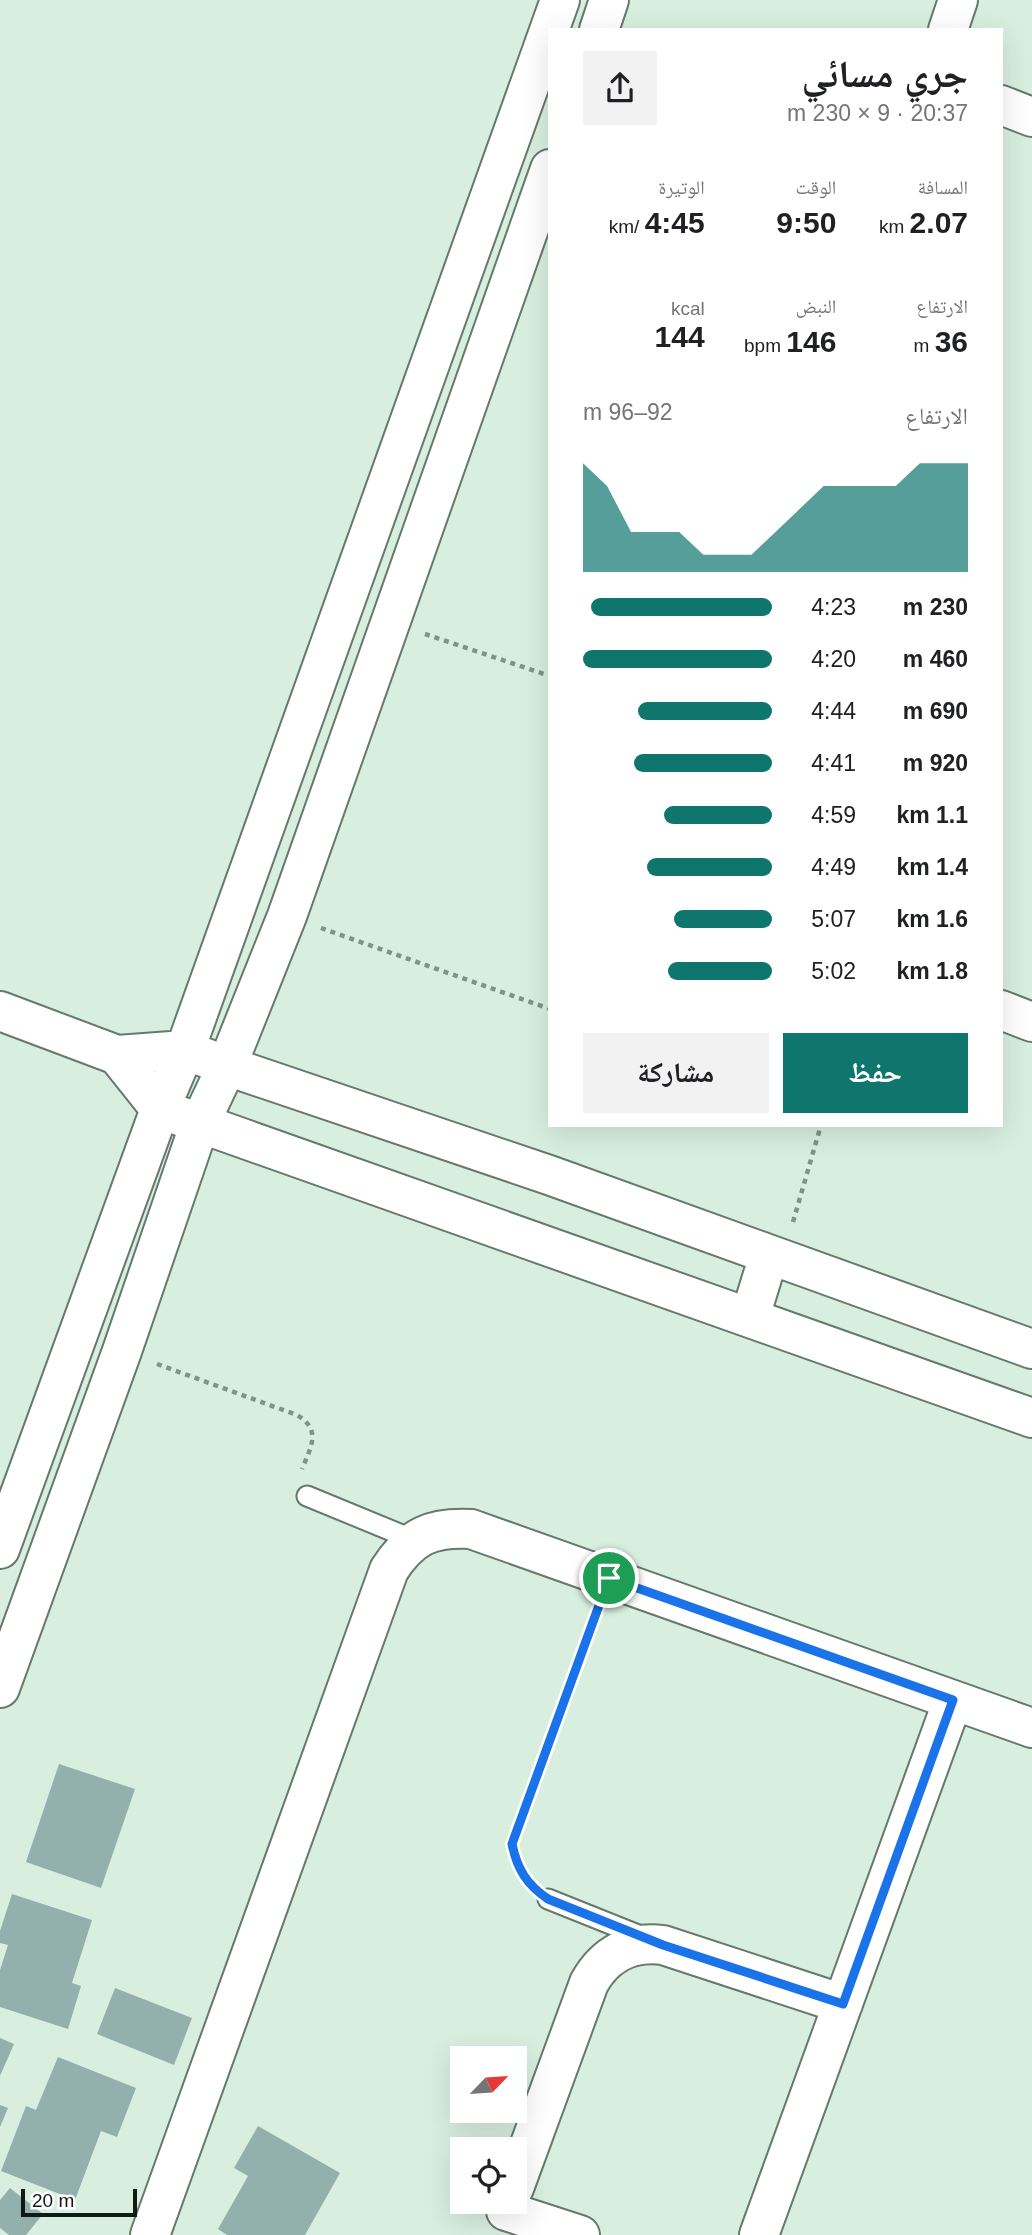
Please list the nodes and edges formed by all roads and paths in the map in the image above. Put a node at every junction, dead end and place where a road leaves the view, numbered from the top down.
1 (560, 0) edge
2 (609, 0) edge
3 (958, 0) edge
4 (550, 28) edge
5 (599, 28) edge
6 (949, 28) edge
7 (548, 34) edge
8 (1003, 106) edge
9 (1032, 117) edge
10 (548, 175) edge
11 (391, 622) junction
12 (548, 675) edge
13 (287, 916) junction
14 (548, 1009) edge
15 (0, 1011) edge
16 (1003, 1011) edge
17 (1032, 1022) edge
18 (185, 1050) junction
19 (117, 1055) junction
20 (227, 1066) junction
21 (160, 1109) junction
22 (200, 1123) junction
23 (820, 1127) edge
24 (776, 1257) junction
25 (750, 1317) junction
26 (1032, 1349) edge
27 (122, 1350) junction
28 (1032, 1418) edge
29 (307, 1496) joint
30 (414, 1540) junction
31 (0, 1549) edge
32 (609, 1578) junction
33 (0, 1688) edge
34 (953, 1700) junction
35 (1032, 1728) edge
36 (548, 1899) joint
37 (663, 1945) junction
38 (843, 2004) junction
39 (527, 2154) edge
40 (521, 2214) edge
41 (150, 2235) edge
42 (580, 2235) edge
43 (759, 2235) edge

1 - 4 street
2 - 5 street
3 - 6 street
7 - 18 street
8 - 9 street
10 - 11 street
11 - 12 path
11 - 13 street
13 - 14 path
13 - 20 street
15 - 19 street
16 - 17 street
18 - 19 street
18 - 20 street
18 - 21 street
19 - 21 street
20 - 22 street
20 - 24 street
21 - 22 street
21 - 31 street
22 - 25 street
22 - 27 street
23 - 24 path
24 - 25 street
24 - 26 street
25 - 28 street
27 - 29 path
27 - 33 street
29 - 30 lane
30 - 32 street
30 - 41 street
32 - 34 street
32 - 36 path
34 - 35 street
34 - 38 street
36 - 37 lane
37 - 38 street
37 - 39 street
38 - 43 street
40 - 42 street

